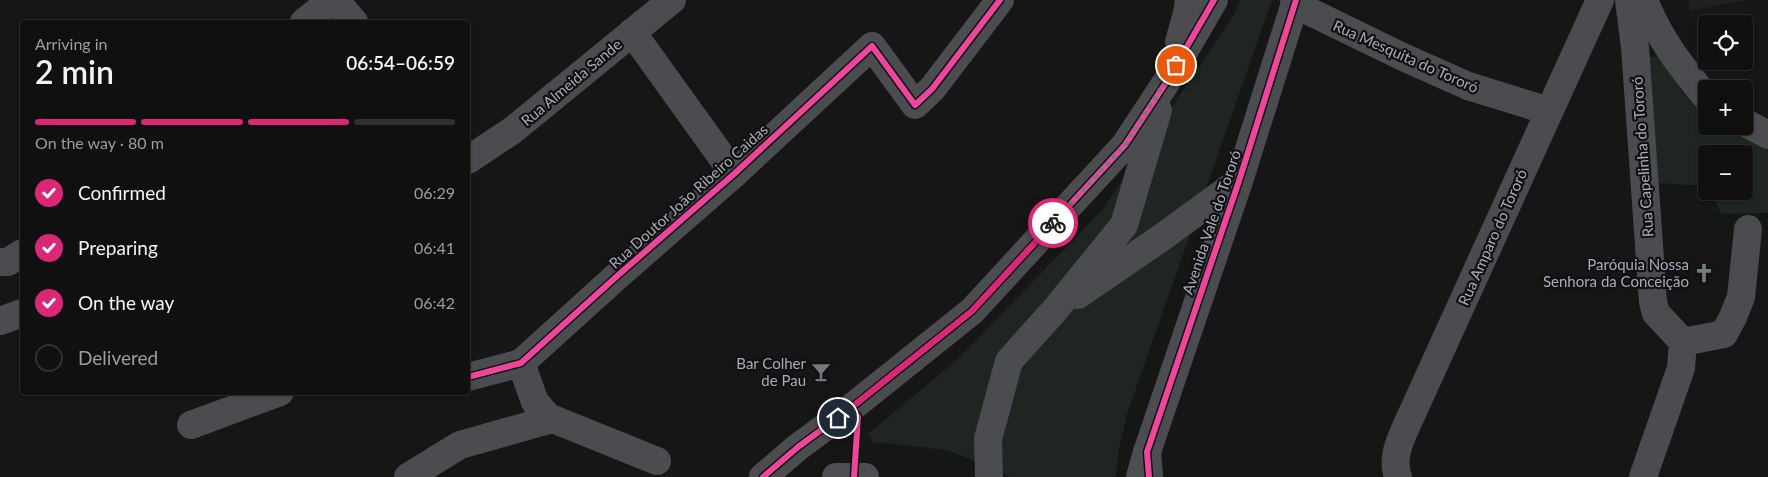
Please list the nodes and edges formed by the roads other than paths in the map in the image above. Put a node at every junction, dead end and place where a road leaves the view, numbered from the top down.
1 (332, 0) edge
2 (336, 0) edge
3 (672, 0) edge
4 (1000, 0) edge
5 (1188, 0) edge
6 (1214, 0) edge
7 (1600, 0) edge
8 (1629, 0) edge
9 (1644, 0) edge
10 (1295, 2) edge
11 (307, 20) edge
12 (352, 20) edge
13 (632, 32) junction
14 (1166, 81) junction
15 (1698, 88) edge
16 (1549, 111) junction
17 (1753, 127) edge
18 (1768, 135) edge
19 (470, 159) edge
20 (734, 174) junction
21 (1239, 180) junction
22 (1748, 229) dead end
23 (20, 254) edge
24 (0, 262) edge
25 (1054, 311) junction
26 (20, 314) edge
27 (0, 321) edge
28 (1683, 342) junction
29 (520, 363) junction
30 (470, 376) edge
31 (272, 395) edge
32 (552, 419) junction
33 (191, 425) dead end
34 (657, 461) dead end
35 (1146, 469) edge
36 (408, 477) edge
37 (763, 477) edge
38 (836, 477) edge
39 (865, 477) edge
40 (989, 477) edge
41 (1398, 477) edge
42 (1643, 477) edge

1 - 11 street
2 - 12 street
3 - 13 street, Rua Almeida Sande
4 - 20 street, Rua Doutor João Ribeiro Caidas
5 - 14 street
6 - 14 street
7 - 16 street, Rua Amparo do Tororó
8 - 28 street, Rua Capelinha do Tororó
9 - 15 street
10 - 16 street, Rua Mesquita do Tororó
10 - 21 street, Avenida Vale do Tororó
13 - 19 street, Rua Almeida Sande
13 - 20 street
14 - 25 street
14 - 37 street
16 - 41 street, Rua Amparo do Tororó
17 - 18 street
20 - 29 street, Rua Doutor João Ribeiro Caidas
21 - 25 street
21 - 35 street, Avenida Vale do Tororó
22 - 28 street
23 - 24 street
25 - 40 street
26 - 27 street
28 - 42 street
29 - 30 street
29 - 32 street
31 - 33 street
32 - 34 street
32 - 36 street
38 - 39 main road

